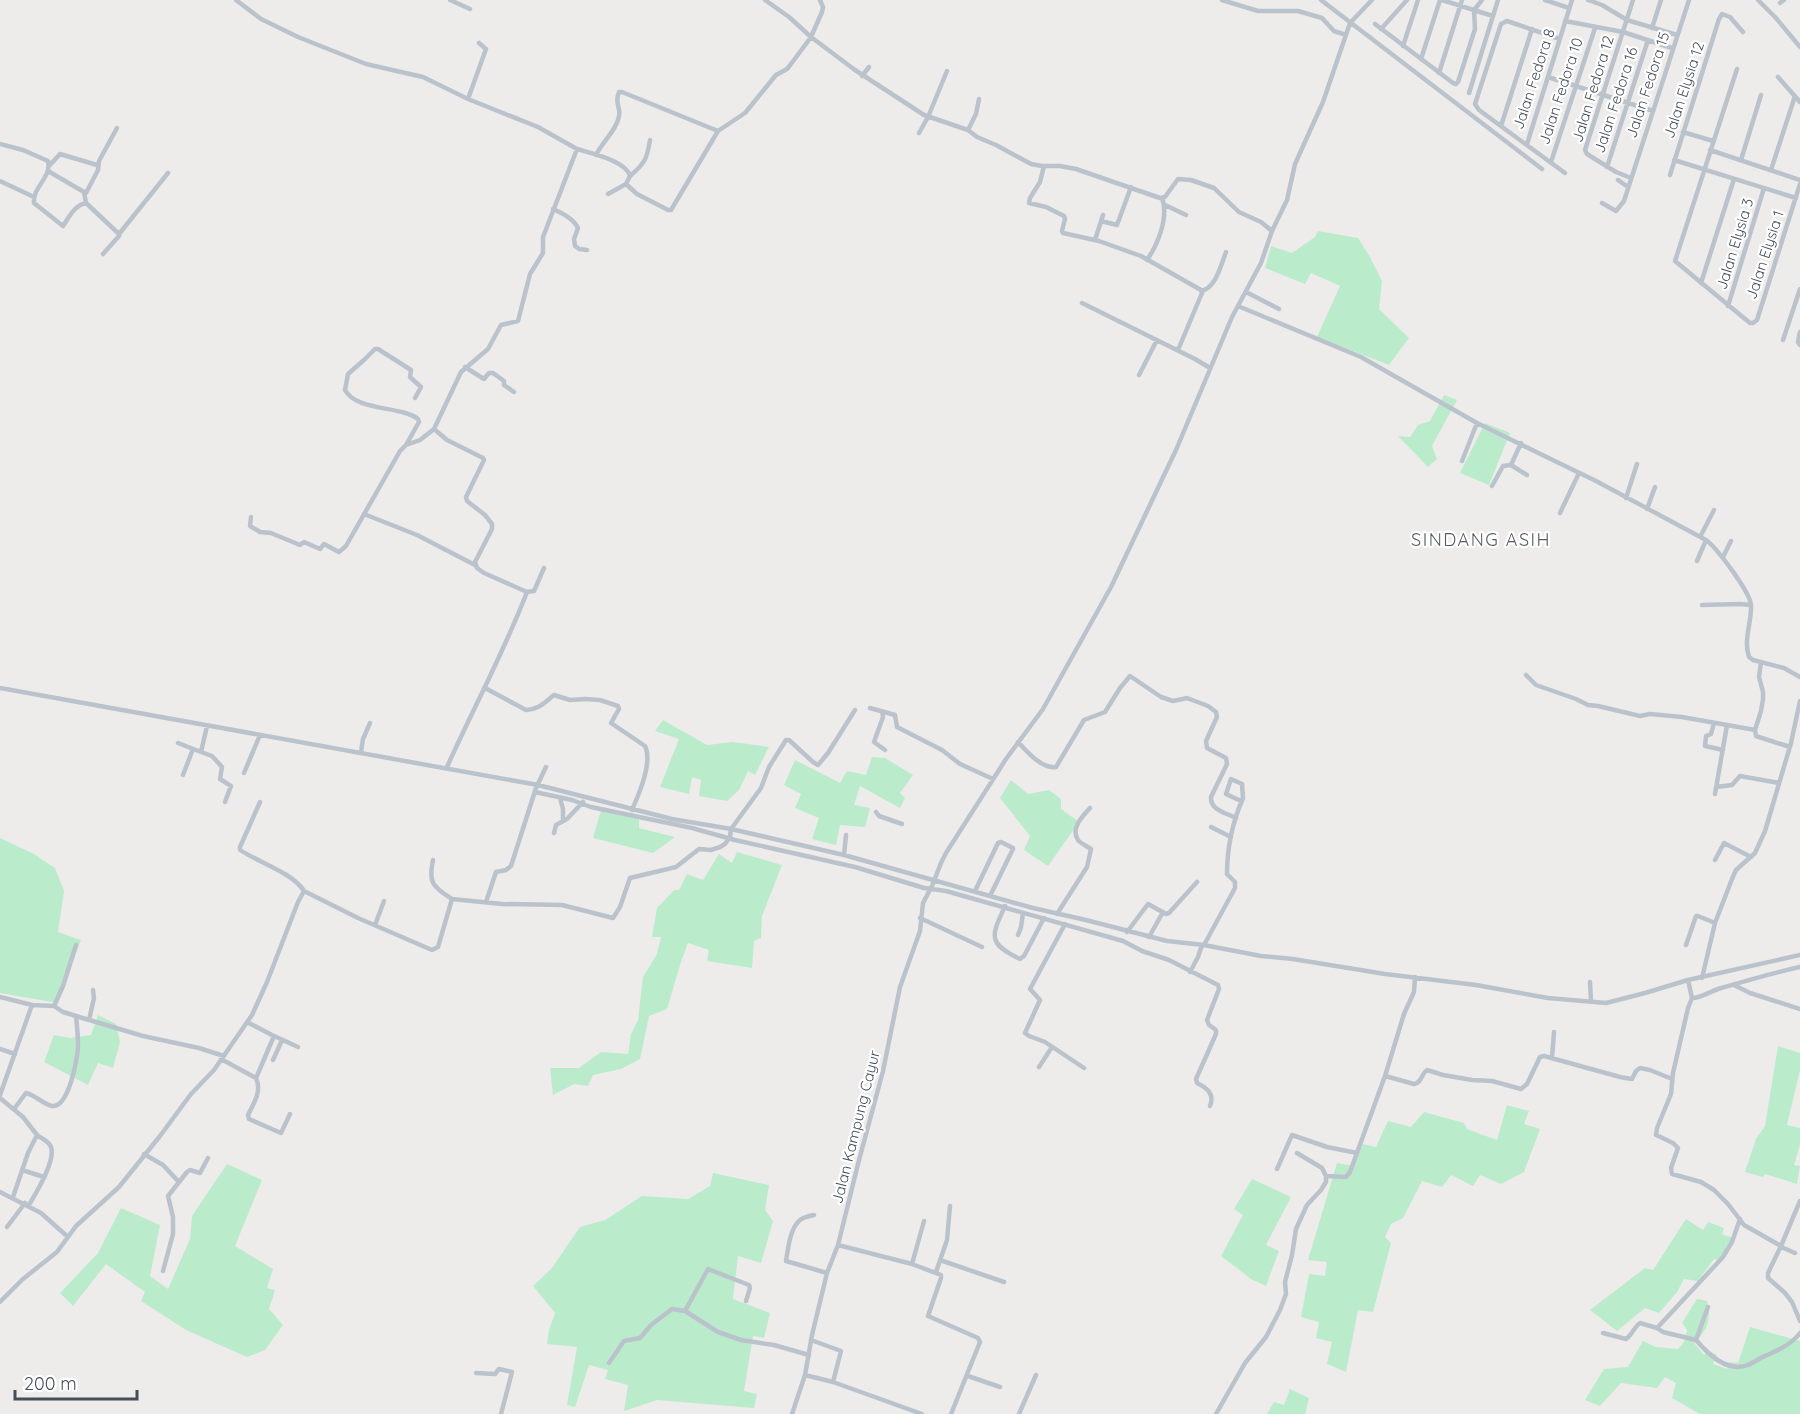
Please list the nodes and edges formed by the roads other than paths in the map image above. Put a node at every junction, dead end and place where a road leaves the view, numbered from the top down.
1 (236, 0) edge
2 (450, 0) edge
3 (765, 0) edge
4 (820, 0) edge
5 (1222, 0) edge
6 (1321, 0) edge
7 (1372, 0) edge
8 (1407, 0) edge
9 (1418, 0) edge
10 (1441, 0) edge
11 (1482, 0) edge
12 (1498, 0) edge
13 (1545, 0) edge
14 (1572, 0) edge
15 (1588, 0) edge
16 (1633, 0) edge
17 (1661, 0) edge
18 (1689, 0) edge
19 (1758, 0) edge
20 (1603, 2) edge
21 (1461, 3) edge
22 (1569, 8) junction
23 (470, 9) dead end
24 (1474, 10) junction
25 (1493, 16) junction
26 (1627, 20) junction
27 (1565, 21) junction
28 (1350, 23) junction
29 (1375, 24) dead end
30 (1595, 28) junction
31 (1652, 28) junction
32 (1381, 29) junction
33 (1532, 29) junction
34 (1623, 32) junction
35 (1743, 32) dead end
36 (1346, 35) junction
37 (1677, 36) junction
38 (811, 37) junction
39 (1560, 39) junction
40 (1648, 40) junction
41 (479, 43) dead end
42 (1403, 45) junction
43 (1799, 45) edge
44 (1672, 48) junction
45 (1421, 59) junction
46 (869, 67) dead end
47 (1737, 69) dead end
48 (947, 71) dead end
49 (1439, 73) junction
50 (862, 76) junction
51 (1548, 77) junction
52 (1778, 77) dead end
53 (1576, 85) junction
54 (1469, 93) dead end
55 (1602, 93) junction
56 (1761, 95) dead end
57 (1795, 96) junction
58 (468, 99) junction
59 (979, 99) dead end
60 (1628, 102) junction
61 (1800, 102) edge
62 (1653, 111) junction
63 (928, 117) junction
64 (1501, 126) junction
65 (117, 128) dead end
66 (968, 130) junction
67 (718, 131) junction
68 (1683, 132) junction
69 (919, 133) dead end
70 (650, 140) dead end
71 (1713, 141) junction
72 (0, 144) edge
73 (1527, 144) junction
74 (577, 149) junction
75 (1710, 150) junction
76 (596, 155) junction
77 (1674, 160) junction
78 (1741, 160) junction
79 (1551, 162) junction
80 (97, 165) junction
81 (1044, 166) junction
82 (1607, 167) junction
83 (49, 168) junction
84 (1542, 169) dead end
85 (1705, 169) junction
86 (1771, 170) junction
87 (168, 173) dead end
88 (1565, 173) dead end
89 (1670, 174) dead end
90 (630, 176) junction
91 (1631, 178) junction
92 (1734, 179) junction
93 (1618, 180) dead end
94 (0, 181) edge
95 (626, 184) junction
96 (1800, 185) edge
97 (1131, 187) junction
98 (1628, 188) junction
99 (1764, 188) junction
100 (86, 193) junction
101 (608, 194) dead end
102 (34, 197) junction
103 (1162, 198) junction
104 (1796, 198) junction
105 (87, 203) junction
106 (1602, 203) dead end
107 (1165, 205) junction
108 (553, 208) junction
109 (1186, 215) dead end
110 (1272, 231) junction
111 (119, 234) junction
112 (1095, 240) junction
113 (587, 250) dead end
114 (1226, 252) dead end
115 (103, 254) dead end
116 (1147, 260) junction
117 (1701, 283) junction
118 (1800, 289) edge
119 (1202, 291) junction
120 (1246, 291) junction
121 (1082, 303) dead end
122 (1238, 306) junction
123 (1728, 306) junction
124 (1279, 309) dead end
125 (1792, 313) junction
126 (1800, 315) edge
127 (1800, 332) edge
128 (1157, 340) junction
129 (1784, 340) dead end
130 (1800, 345) edge
131 (1178, 350) junction
132 (465, 367) junction
133 (1210, 368) junction
134 (1139, 375) dead end
135 (514, 392) dead end
136 (415, 398) dead end
137 (1478, 423) junction
138 (434, 429) junction
139 (1521, 443) junction
140 (406, 445) junction
141 (1462, 462) dead end
142 (1637, 464) dead end
143 (1511, 465) junction
144 (1579, 473) junction
145 (1527, 475) dead end
146 (1492, 486) dead end
147 (1655, 487) dead end
148 (1626, 498) junction
149 (1647, 509) junction
150 (1714, 510) dead end
151 (1560, 513) dead end
152 (364, 514) junction
153 (251, 517) dead end
154 (1700, 537) junction
155 (1706, 540) junction
156 (1731, 541) dead end
157 (1723, 557) junction
158 (1697, 561) dead end
159 (475, 565) junction
160 (544, 568) dead end
161 (527, 592) junction
162 (1702, 605) dead end
163 (1751, 605) junction
164 (1761, 662) junction
165 (1526, 675) dead end
166 (1800, 677) edge
167 (0, 688) edge
168 (485, 688) junction
169 (1800, 701) edge
170 (870, 708) dead end
171 (855, 710) dead end
172 (882, 711) junction
173 (370, 723) dead end
174 (1714, 723) junction
175 (1727, 725) junction
176 (207, 726) junction
177 (1755, 730) junction
178 (260, 735) junction
179 (1018, 742) junction
180 (178, 743) dead end
181 (1790, 747) junction
182 (193, 749) junction
183 (885, 750) dead end
184 (1722, 750) junction
185 (201, 752) junction
186 (361, 752) junction
187 (447, 767) junction
188 (546, 767) dead end
189 (244, 773) dead end
190 (183, 775) dead end
191 (993, 779) junction
192 (1779, 783) junction
193 (1716, 787) junction
194 (536, 789) junction
195 (1715, 794) dead end
196 (585, 796) junction
197 (560, 798) junction
198 (225, 801) dead end
199 (1241, 801) junction
200 (260, 802) dead end
201 (583, 803) junction
202 (1090, 808) dead end
203 (632, 810) junction
204 (876, 812) dead end
205 (1236, 818) junction
206 (563, 821) junction
207 (902, 824) dead end
208 (1212, 827) dead end
209 (731, 830) junction
210 (554, 833) dead end
211 (846, 835) dead end
212 (1231, 837) junction
213 (729, 838) junction
214 (844, 855) junction
215 (1751, 857) junction
216 (433, 860) dead end
217 (1714, 860) dead end
218 (1197, 882) dead end
219 (933, 884) junction
220 (304, 891) junction
221 (975, 891) junction
222 (990, 896) junction
223 (452, 899) junction
224 (1006, 900) junction
225 (384, 901) dead end
226 (486, 902) junction
227 (1004, 907) junction
228 (1163, 912) junction
229 (1023, 913) junction
230 (1057, 914) junction
231 (920, 918) junction
232 (1044, 918) junction
233 (1715, 923) junction
234 (1065, 924) junction
235 (375, 925) junction
236 (1127, 932) junction
237 (1018, 935) dead end
238 (1149, 937) junction
239 (76, 945) dead end
240 (1203, 945) junction
241 (1686, 945) dead end
242 (982, 947) dead end
243 (1800, 955) edge
244 (1800, 967) edge
245 (1190, 972) junction
246 (1702, 978) junction
247 (1415, 981) junction
248 (1590, 982) dead end
249 (1689, 982) junction
250 (1734, 985) junction
251 (93, 990) dead end
252 (0, 997) edge
253 (1692, 998) junction
254 (1591, 1001) junction
255 (33, 1005) junction
256 (54, 1006) junction
257 (1800, 1009) edge
258 (76, 1016) junction
259 (89, 1020) junction
260 (247, 1022) junction
261 (1554, 1032) dead end
262 (274, 1036) junction
263 (282, 1040) junction
264 (298, 1047) dead end
265 (1052, 1047) junction
266 (0, 1049) edge
267 (15, 1054) junction
268 (222, 1058) junction
269 (1552, 1058) junction
270 (273, 1060) dead end
271 (1040, 1067) dead end
272 (1084, 1068) dead end
273 (1385, 1076) junction
274 (256, 1078) junction
275 (1672, 1079) junction
276 (0, 1096) edge
277 (1210, 1106) dead end
278 (14, 1108) junction
279 (290, 1114) dead end
280 (37, 1135) junction
281 (1297, 1153) dead end
282 (1357, 1153) junction
283 (144, 1154) junction
284 (208, 1158) dead end
285 (1277, 1169) dead end
286 (22, 1170) junction
287 (1326, 1176) junction
288 (44, 1177) junction
289 (178, 1181) junction
290 (0, 1192) edge
291 (13, 1197) junction
292 (1800, 1201) edge
293 (27, 1204) junction
294 (950, 1206) dead end
295 (814, 1215) dead end
296 (1740, 1219) junction
297 (924, 1221) dead end
298 (7, 1227) dead end
299 (68, 1237) junction
300 (838, 1245) junction
301 (1781, 1246) junction
302 (1795, 1253) dead end
303 (940, 1260) junction
304 (912, 1264) junction
305 (163, 1271) dead end
306 (936, 1272) junction
307 (827, 1273) junction
308 (1004, 1282) dead end
309 (746, 1301) dead end
310 (0, 1302) edge
311 (1708, 1307) dead end
312 (685, 1311) junction
313 (1800, 1321) edge
314 (1657, 1328) junction
315 (1800, 1333) edge
316 (1603, 1334) dead end
317 (811, 1340) junction
318 (1696, 1340) junction
319 (809, 1355) junction
320 (609, 1363) dead end
321 (476, 1373) dead end
322 (805, 1375) junction
323 (1036, 1375) dead end
324 (968, 1376) junction
325 (833, 1382) junction
326 (1000, 1387) dead end
327 (501, 1414) edge
328 (792, 1414) edge
329 (922, 1414) edge
330 (951, 1414) edge
331 (1019, 1414) edge
332 (1216, 1414) edge

1 - 58 street
2 - 23 street
3 - 38 street
4 - 38 street
5 - 36 street
6 - 28 street
7 - 28 street
8 - 32 street
9 - 42 street
10 - 21 street
10 - 45 street
11 - 24 street
12 - 25 street
13 - 22 street
14 - 22 street, Jalan Fedora 8
15 - 20 street
16 - 26 street, Jalan Fedora 12
17 - 31 street
18 - 37 street, Jalan Fedora 15
19 - 43 street
20 - 26 street
21 - 24 street
21 - 49 street
22 - 27 street, Jalan Fedora 8
24 - 25 street
24 - 49 street
25 - 54 street
26 - 31 street
26 - 34 street, Jalan Fedora 12
27 - 30 street
27 - 39 street, Jalan Fedora 8
28 - 36 street, Jalan Kampung Cayur
28 - 84 street
29 - 32 street
30 - 34 street
30 - 53 street, Jalan Fedora 10
31 - 37 street
32 - 42 street
33 - 39 street
33 - 64 street
33 - 64 street
34 - 40 street
34 - 55 street, Jalan Fedora 12
35 - 68 street, Jalan Elysia 12
36 - 110 street, Jalan Kampung Cayur
37 - 44 street, Jalan Fedora 15
38 - 50 street
38 - 67 street
39 - 51 street, Jalan Fedora 8
40 - 44 street
40 - 60 street, Jalan Fedora 16
41 - 58 street
42 - 45 street
44 - 62 street, Jalan Fedora 15
45 - 49 street
46 - 50 street
47 - 71 street
48 - 63 street
50 - 63 street
51 - 53 street
51 - 73 street, Jalan Fedora 8
52 - 57 street
53 - 55 street
53 - 79 street, Jalan Fedora 10
55 - 60 street
55 - 82 street, Jalan Fedora 12
56 - 78 street
57 - 61 street
57 - 86 street
58 - 74 street
59 - 66 street
60 - 62 street
60 - 82 street, Jalan Fedora 16
62 - 91 street, Jalan Fedora 15
63 - 66 street
63 - 69 street
64 - 73 street
65 - 80 street
66 - 81 street
67 - 76 street
67 - 95 street
68 - 71 street
68 - 77 street, Jalan Elysia 12
70 - 90 street
71 - 75 street
72 - 83 street
73 - 79 street
74 - 76 street
74 - 108 street
75 - 78 street
75 - 85 street
76 - 90 street
77 - 85 street
77 - 89 street, Jalan Elysia 12
78 - 86 street
79 - 88 street
80 - 83 street
80 - 100 street
81 - 97 street
81 - 112 street
82 - 91 street
83 - 100 street
83 - 102 street
85 - 92 street
85 - 117 street
86 - 96 street
87 - 111 street
90 - 95 street
91 - 98 street, Jalan Fedora 15
92 - 99 street
92 - 117 street
93 - 98 street
94 - 102 street
95 - 101 street
96 - 104 street, Jalan Elysia 1
97 - 103 street
97 - 112 street
98 - 106 street, Jalan Fedora 15
99 - 104 street
99 - 123 street, Jalan Elysia 3
100 - 105 street
102 - 105 street
103 - 107 street
103 - 110 street
104 - 123 street, Jalan Elysia 1
105 - 111 street
107 - 109 street
107 - 116 street
108 - 113 street
108 - 132 street
110 - 120 street, Jalan Kampung Cayur
111 - 115 street
112 - 116 street
114 - 119 street
116 - 119 street
117 - 123 street
118 - 125 street
119 - 131 street
120 - 122 street, Jalan Kampung Cayur
120 - 124 street
121 - 128 street
122 - 133 street, Jalan Kampung Cayur
122 - 137 street
125 - 126 street
125 - 129 street
127 - 130 street
128 - 131 street
128 - 134 street
131 - 133 street
132 - 135 street
132 - 138 street
133 - 179 street, Jalan Kampung Cayur
136 - 140 street
137 - 139 street
137 - 141 street
138 - 140 street
138 - 159 street
139 - 143 street
139 - 144 street
140 - 152 street
142 - 148 street
143 - 145 street
143 - 146 street
144 - 148 street
144 - 151 street
147 - 149 street
148 - 149 street
149 - 154 street
150 - 154 street
152 - 153 street
152 - 159 street
154 - 155 street
155 - 157 street
155 - 158 street
156 - 157 street
157 - 163 street
159 - 161 street
160 - 161 street
161 - 168 street
162 - 163 street
163 - 164 street
164 - 166 street
164 - 177 street
165 - 174 street
167 - 176 street
168 - 187 street
168 - 203 street
169 - 181 street
170 - 172 street
171 - 209 street
172 - 183 street
172 - 191 street
173 - 186 street
174 - 175 street
174 - 184 street
175 - 177 street
175 - 184 street
176 - 178 street
176 - 185 street
177 - 181 street
178 - 186 street
178 - 189 street
179 - 191 street, Jalan Kampung Cayur
179 - 205 street
180 - 182 street
181 - 192 street
182 - 185 street
182 - 190 street
184 - 193 street
185 - 198 street
186 - 187 street
187 - 194 street
188 - 194 street
191 - 219 street, Jalan Kampung Cayur
192 - 193 street
192 - 215 street
193 - 195 street
194 - 196 street
194 - 197 street
194 - 226 street
196 - 201 street
196 - 203 street
197 - 201 street
197 - 206 street
199 - 199 street
199 - 205 street
200 - 220 street
201 - 206 street
201 - 213 street
202 - 230 street
203 - 209 street
204 - 207 street
205 - 212 street
206 - 210 street
208 - 212 street
209 - 213 street
209 - 214 street
211 - 214 street
212 - 240 street
213 - 219 street
213 - 226 street
214 - 219 street
215 - 217 street
215 - 233 street
216 - 223 street
218 - 228 street
219 - 221 street
219 - 227 street
219 - 231 street, Jalan Kampung Cayur
220 - 235 street
220 - 260 street
221 - 222 street
221 - 222 street
222 - 224 street
223 - 226 street
223 - 235 street
224 - 227 street
224 - 230 street
225 - 235 street
227 - 229 street
227 - 232 street
228 - 236 street
228 - 238 street
229 - 232 street
229 - 237 street
230 - 236 street
231 - 242 street
231 - 300 street, Jalan Kampung Cayur
232 - 234 street
233 - 241 street
233 - 246 street
234 - 245 street
234 - 265 street
236 - 238 street
238 - 240 street
239 - 256 street
240 - 245 street
240 - 247 street
243 - 246 street
244 - 250 street
245 - 277 street
246 - 249 street
247 - 254 street
247 - 273 street
248 - 254 street
249 - 253 street
249 - 254 street
250 - 253 street
250 - 257 street
251 - 259 street
252 - 255 street
253 - 275 street
255 - 256 street
255 - 267 street
256 - 258 street
258 - 259 street
258 - 278 street
259 - 268 street
260 - 262 street
260 - 268 street
261 - 269 street
262 - 263 street
262 - 274 street
263 - 264 street
263 - 270 street
265 - 271 street
265 - 272 street
266 - 267 street
267 - 276 street
268 - 274 street
268 - 283 street
269 - 273 street
269 - 275 street
273 - 282 street
274 - 279 street
275 - 296 street
276 - 278 street
278 - 280 street
280 - 286 street
280 - 288 street
281 - 287 street
282 - 285 street
282 - 287 street
283 - 289 street
283 - 299 street
284 - 289 street
286 - 288 street
286 - 291 street
287 - 332 street
288 - 293 street
289 - 305 street
290 - 291 street
291 - 293 street
292 - 301 street
293 - 298 street
293 - 299 street
294 - 303 street
295 - 307 street
296 - 301 street
296 - 314 street
297 - 304 street
299 - 310 street
300 - 304 street
300 - 307 street, Jalan Kampung Cayur
301 - 302 street
301 - 313 street
303 - 306 street
303 - 308 street
304 - 306 street
306 - 324 street
307 - 317 street, Jalan Kampung Cayur
309 - 312 street
311 - 318 street
312 - 319 street
312 - 320 street
314 - 316 street
314 - 318 street
315 - 318 street
317 - 319 street, Jalan Kampung Cayur
317 - 325 street
319 - 322 street, Jalan Kampung Cayur
321 - 327 street
322 - 325 street
322 - 328 street, Jalan Kampung Cayur
323 - 331 street
324 - 326 street
324 - 330 street
325 - 329 street

